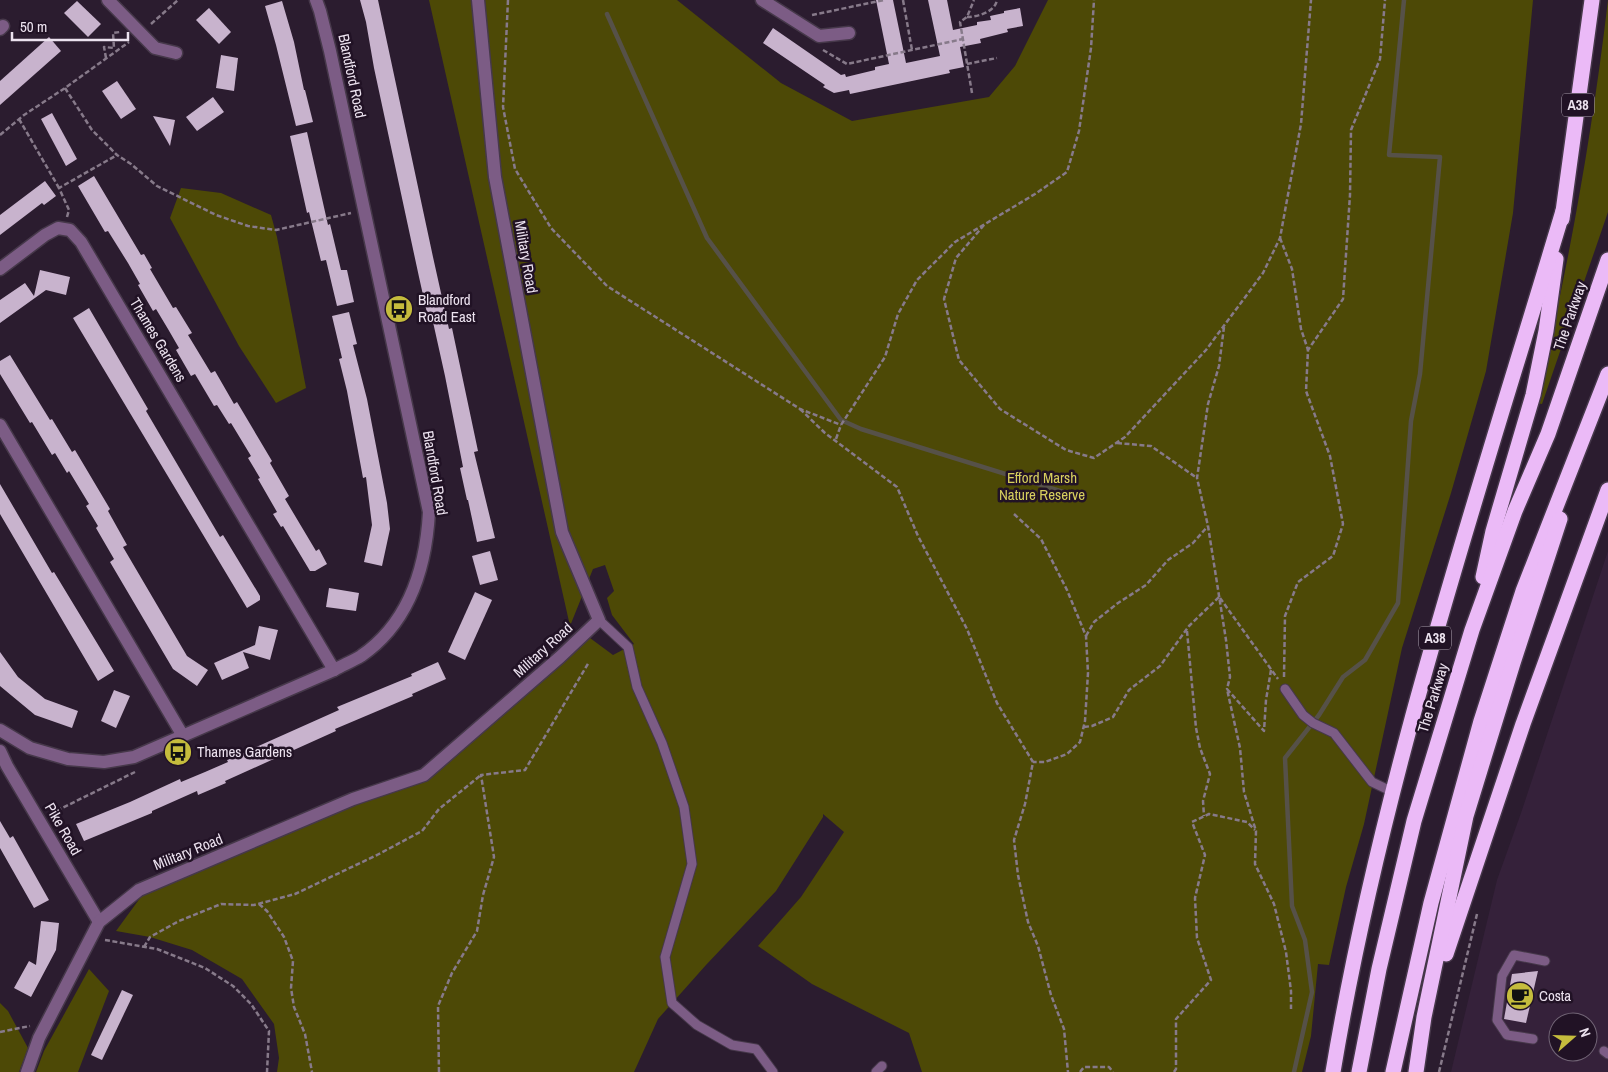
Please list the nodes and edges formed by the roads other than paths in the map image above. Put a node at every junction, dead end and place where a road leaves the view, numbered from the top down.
1 (108, 0) edge
2 (316, 0) edge
3 (478, 0) edge
4 (762, 0) edge
5 (1592, 0) edge
6 (849, 33) dead end
7 (176, 53) dead end
8 (1563, 211) junction
9 (1608, 260) edge
10 (0, 269) edge
11 (1608, 374) edge
12 (0, 425) edge
13 (1576, 455) junction
14 (1608, 490) edge
15 (599, 620) junction
16 (1472, 630) junction
17 (334, 670) junction
18 (1285, 689) road end
19 (0, 730) edge
20 (183, 736) junction
21 (0, 751) edge
22 (1393, 792) junction
23 (99, 922) junction
24 (1546, 961) dead end
25 (1424, 1017) junction
26 (1533, 1039) dead end
27 (27, 1072) edge
28 (773, 1072) edge
29 (1333, 1072) edge
30 (1359, 1072) edge
31 (1393, 1072) edge
32 (1416, 1072) edge

1 - 7 street
2 - 17 street, Blandford Road
3 - 15 street, Military Road
4 - 6 street
5 - 8 highway, A38
8 - 16 highway, A38
8 - 22 highway, A38
9 - 16 highway, The Parkway / A38
10 - 17 street, Thames Gardens
11 - 13 highway
12 - 20 street
13 - 25 highway
13 - 31 highway
14 - 25 highway
15 - 23 street, Military Road
15 - 28 lane
16 - 30 highway, The Parkway / A38
17 - 20 street, Blandford Road
18 - 22 lane
19 - 20 street, Blandford Road
21 - 23 street, Pike Road
22 - 29 highway, A38
23 - 27 street, Military Road
24 - 26 lane
25 - 32 highway

